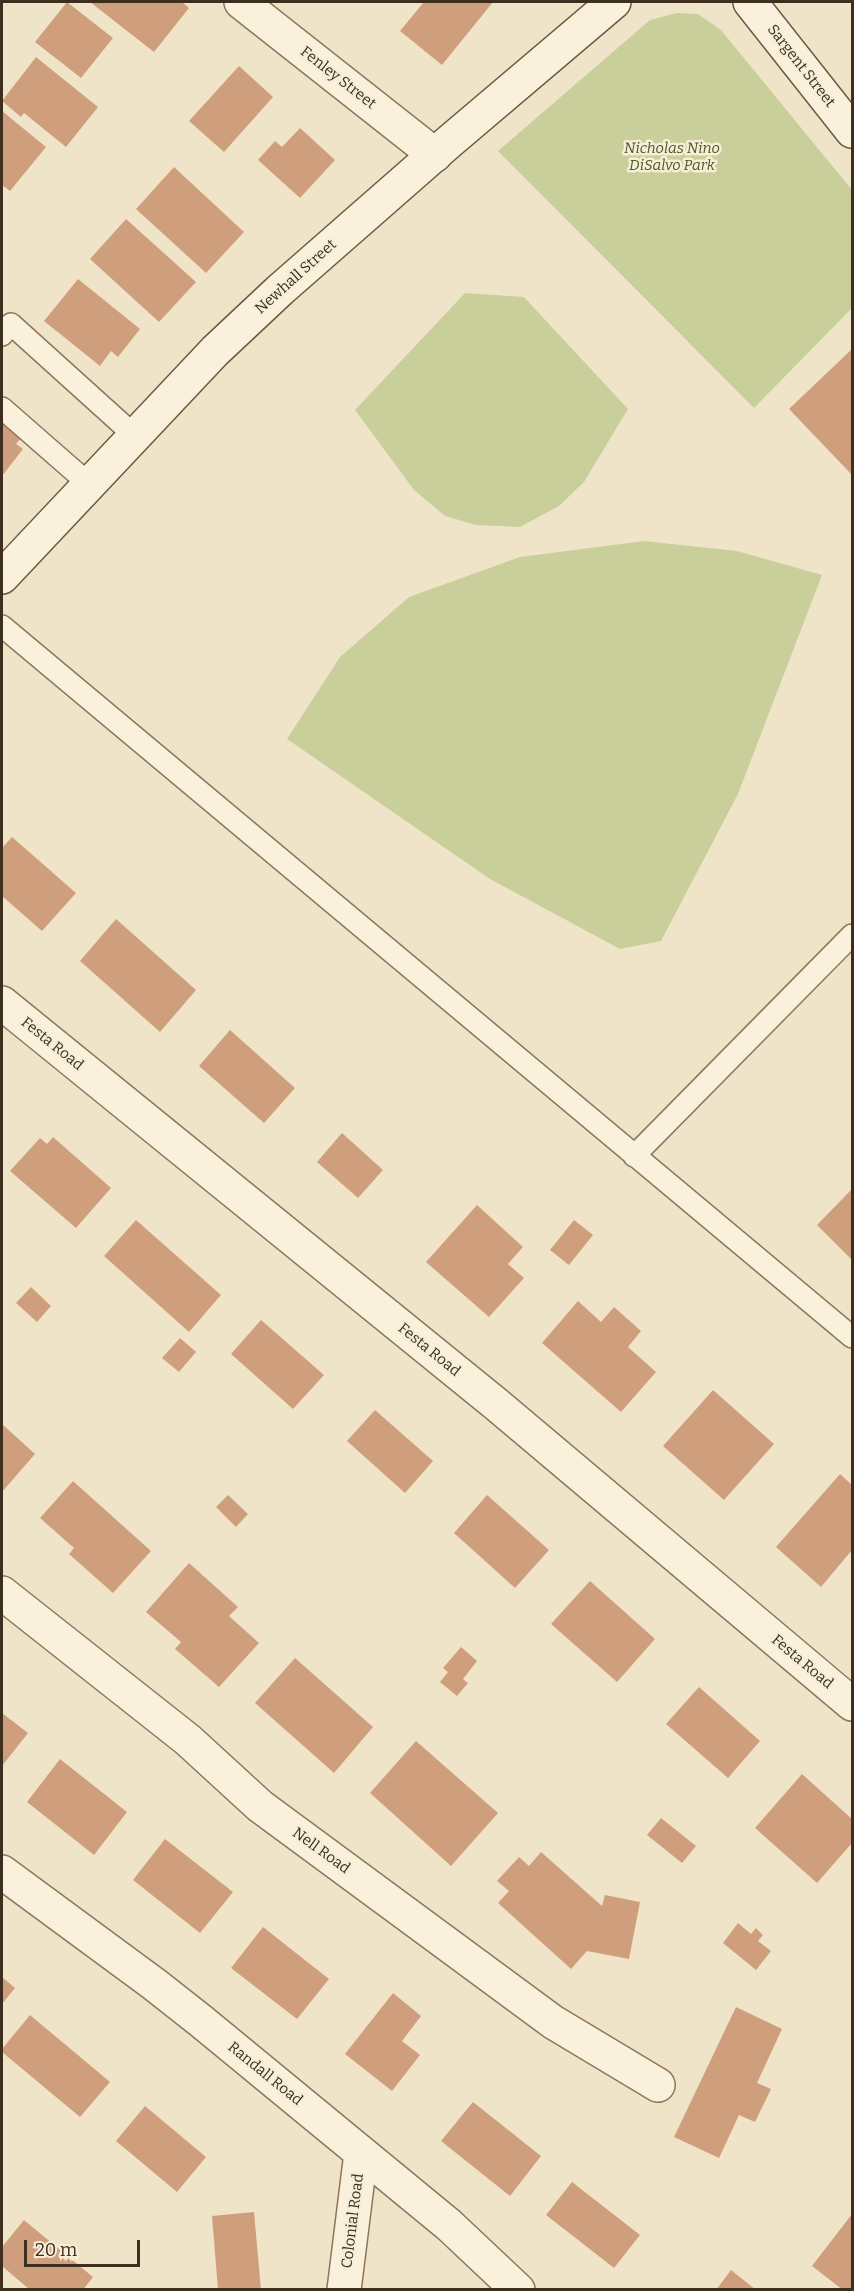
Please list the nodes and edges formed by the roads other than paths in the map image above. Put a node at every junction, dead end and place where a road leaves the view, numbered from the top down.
1 (241, 2) edge
2 (614, 2) edge
3 (750, 2) edge
4 (852, 131) edge
5 (435, 155) junction
6 (2, 335) edge
7 (2, 408) edge
8 (135, 436) junction
9 (89, 484) junction
10 (2, 576) edge
11 (2, 626) edge
12 (852, 935) edge
13 (2, 1003) edge
14 (634, 1156) junction
15 (852, 1336) edge
16 (2, 1593) edge
17 (852, 1704) edge
18 (2, 1872) edge
19 (658, 2085) dead end
20 (361, 2153) junction
21 (344, 2289) edge
22 (518, 2289) edge

1 - 5 street, Fenley Street
2 - 5 street, Newhall Street
3 - 4 street, Sargent Street
5 - 8 street, Newhall Street
6 - 8 lane
7 - 9 lane
8 - 9 street, Newhall Street
9 - 10 street, Newhall Street
11 - 14 lane
12 - 14 lane
13 - 17 street, Festa Road
14 - 15 lane
16 - 19 street, Nell Road
18 - 20 street, Randall Road
20 - 21 street, Colonial Road
20 - 22 street, Randall Road

